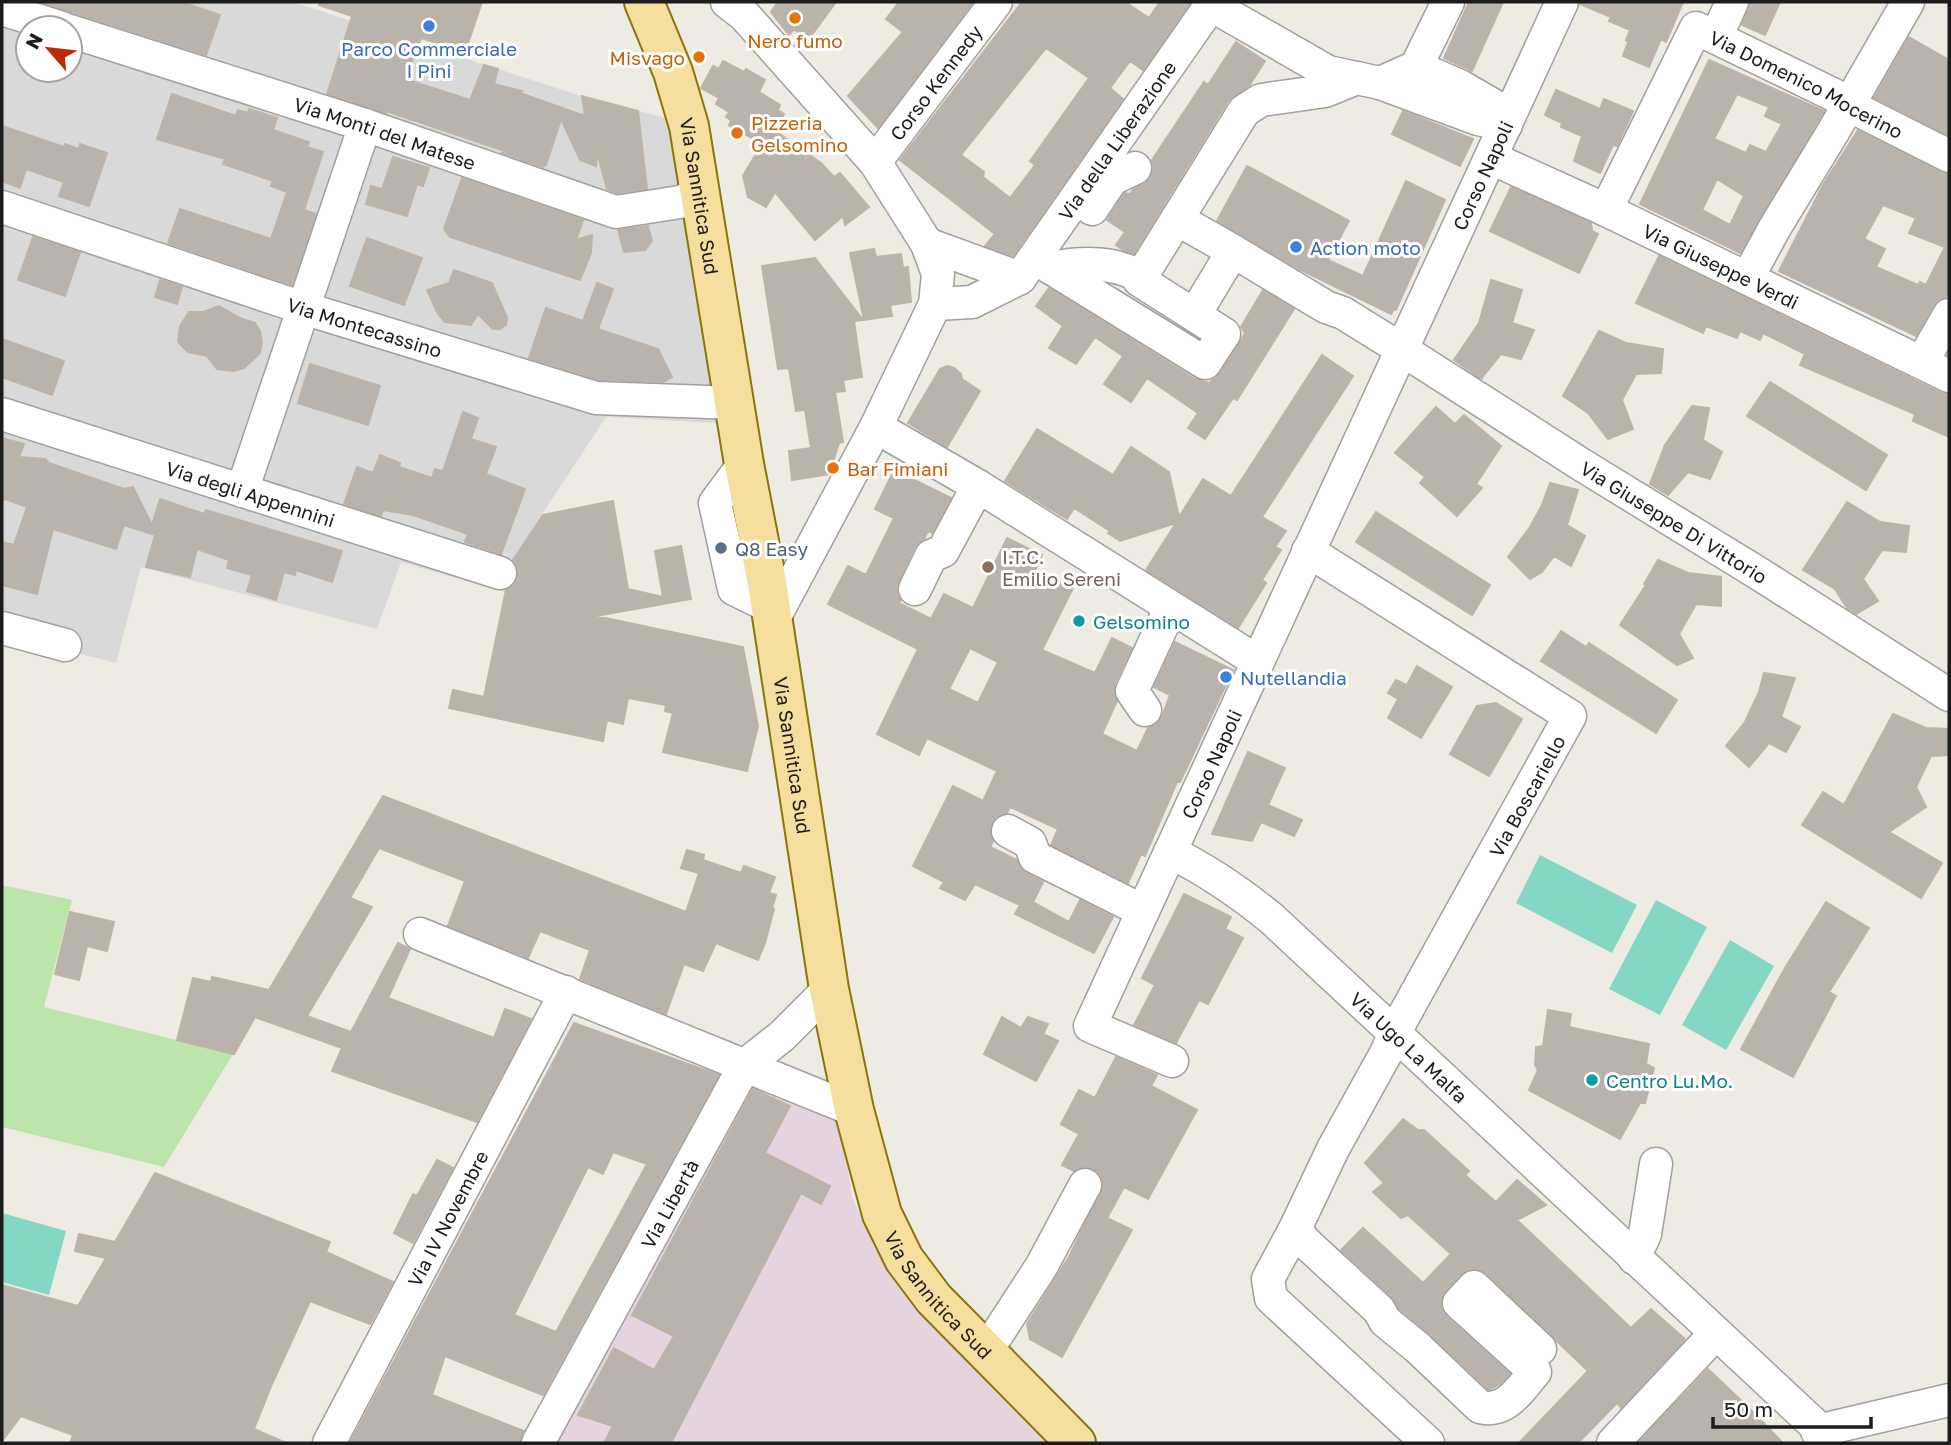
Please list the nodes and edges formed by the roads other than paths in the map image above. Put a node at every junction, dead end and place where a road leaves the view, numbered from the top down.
1 (644, 2) edge
2 (996, 2) edge
3 (1448, 2) edge
4 (1562, 2) edge
5 (1732, 2) edge
6 (1908, 2) edge
7 (1212, 3) edge
8 (742, 7) edge
9 (84, 35) edge
10 (1716, 37) junction
11 (1416, 67) junction
12 (1368, 80) junction
13 (1848, 105) junction
14 (1508, 120) junction
15 (365, 125) junction
16 (1949, 156) edge
17 (1491, 158) junction
18 (875, 162) junction
19 (1135, 168) dead end
20 (701, 194) junction
21 (2, 207) edge
22 (1606, 210) junction
23 (1177, 219) junction
24 (927, 244) junction
25 (1233, 251) junction
26 (1051, 268) junction
27 (1748, 277) junction
28 (1020, 278) junction
29 (1150, 285) junction
30 (972, 302) junction
31 (934, 304) junction
32 (303, 308) junction
33 (1195, 314) junction
34 (1949, 315) edge
35 (1140, 323) junction
36 (1401, 349) junction
37 (1936, 369) edge
38 (736, 403) junction
39 (2, 414) edge
40 (876, 427) junction
41 (978, 486) junction
42 (242, 491) junction
43 (1308, 551) junction
44 (500, 573) dead end
45 (915, 589) dead end
46 (1170, 609) junction
47 (772, 613) junction
48 (2, 628) edge
49 (65, 645) dead end
50 (1257, 662) junction
51 (1949, 695) edge
52 (1144, 710) dead end
53 (1008, 831) dead end
54 (1170, 852) junction
55 (1143, 911) junction
56 (421, 934) dead end
57 (829, 989) junction
58 (566, 992) junction
59 (1394, 1035) junction
60 (1172, 1061) dead end
61 (745, 1065) junction
62 (854, 1110) junction
63 (1656, 1164) dead end
64 (1085, 1185) dead end
65 (1295, 1229) junction
66 (1634, 1258) junction
67 (1716, 1333) junction
68 (1540, 1349) dead end
69 (985, 1353) junction
70 (1949, 1400) edge
71 (1819, 1437) edge
72 (329, 1443) edge
73 (538, 1443) edge
74 (1076, 1443) edge
75 (1428, 1443) edge
76 (1613, 1443) edge

1 - 20 main road, Via Sannitica Sud
2 - 18 street, Corso Kennedy
3 - 11 street
4 - 14 street, Corso Napoli
5 - 10 street
6 - 13 street
7 - 12 street
7 - 28 street, Via della Liberazione
8 - 18 street
9 - 15 street, Via Monti del Matese
10 - 13 street, Via Domenico Mocerino
10 - 22 street, Via Domenico Mocerino
11 - 12 street
11 - 14 street
12 - 14 street
12 - 23 street
13 - 16 street, Via Domenico Mocerino
13 - 27 street
14 - 17 street, Corso Napoli
15 - 20 street, Via Monti del Matese
15 - 32 street
17 - 22 street, Via Giuseppe Verdi
17 - 36 street, Corso Napoli
18 - 24 street
19 - 26 street, Via della Liberazione
20 - 38 main road, Via Sannitica Sud
21 - 32 street, Via Montecassino
22 - 27 street, Via Giuseppe Verdi
23 - 25 street
23 - 29 street
24 - 28 street
24 - 31 street
25 - 33 street
25 - 36 street
26 - 29 street
26 - 30 street, Via della Liberazione
26 - 35 street
27 - 37 street, Via Giuseppe Verdi
28 - 30 street, Via della Liberazione
29 - 33 street
29 - 35 street
30 - 31 street, Via della Liberazione
31 - 40 street
32 - 38 street, Via Montecassino
32 - 42 street
33 - 35 street
34 - 37 street
36 - 43 street, Corso Napoli
36 - 51 street, Via Giuseppe Di Vittorio
38 - 47 main road, Via Sannitica Sud
39 - 42 street, Via degli Appennini
40 - 41 street
40 - 47 street
41 - 45 street
41 - 46 street
42 - 44 street, Via degli Appennini
43 - 50 street, Corso Napoli
43 - 59 street, Via Boscariello
46 - 50 street
46 - 52 street
47 - 57 main road, Via Sannitica Sud
48 - 49 street
50 - 54 street, Corso Napoli
53 - 55 street
54 - 55 street, Corso Napoli
54 - 59 street, Via Ugo La Malfa
55 - 60 street, Corso Napoli
56 - 58 street
57 - 61 street, Via Libertà
57 - 62 main road, Via Sannitica Sud
58 - 61 street
58 - 72 street, Via IV Novembre
59 - 65 street
59 - 66 street, Via Ugo La Malfa
61 - 62 street
61 - 73 street, Via Libertà
62 - 69 main road, Via Sannitica Sud
63 - 66 street
64 - 69 street
65 - 68 street
65 - 75 street
66 - 67 street, Via Ugo La Malfa
67 - 71 street, Via Ugo La Malfa
67 - 76 street
69 - 74 main road, Via Sannitica Sud
70 - 71 street, Via Ugo La Malfa

